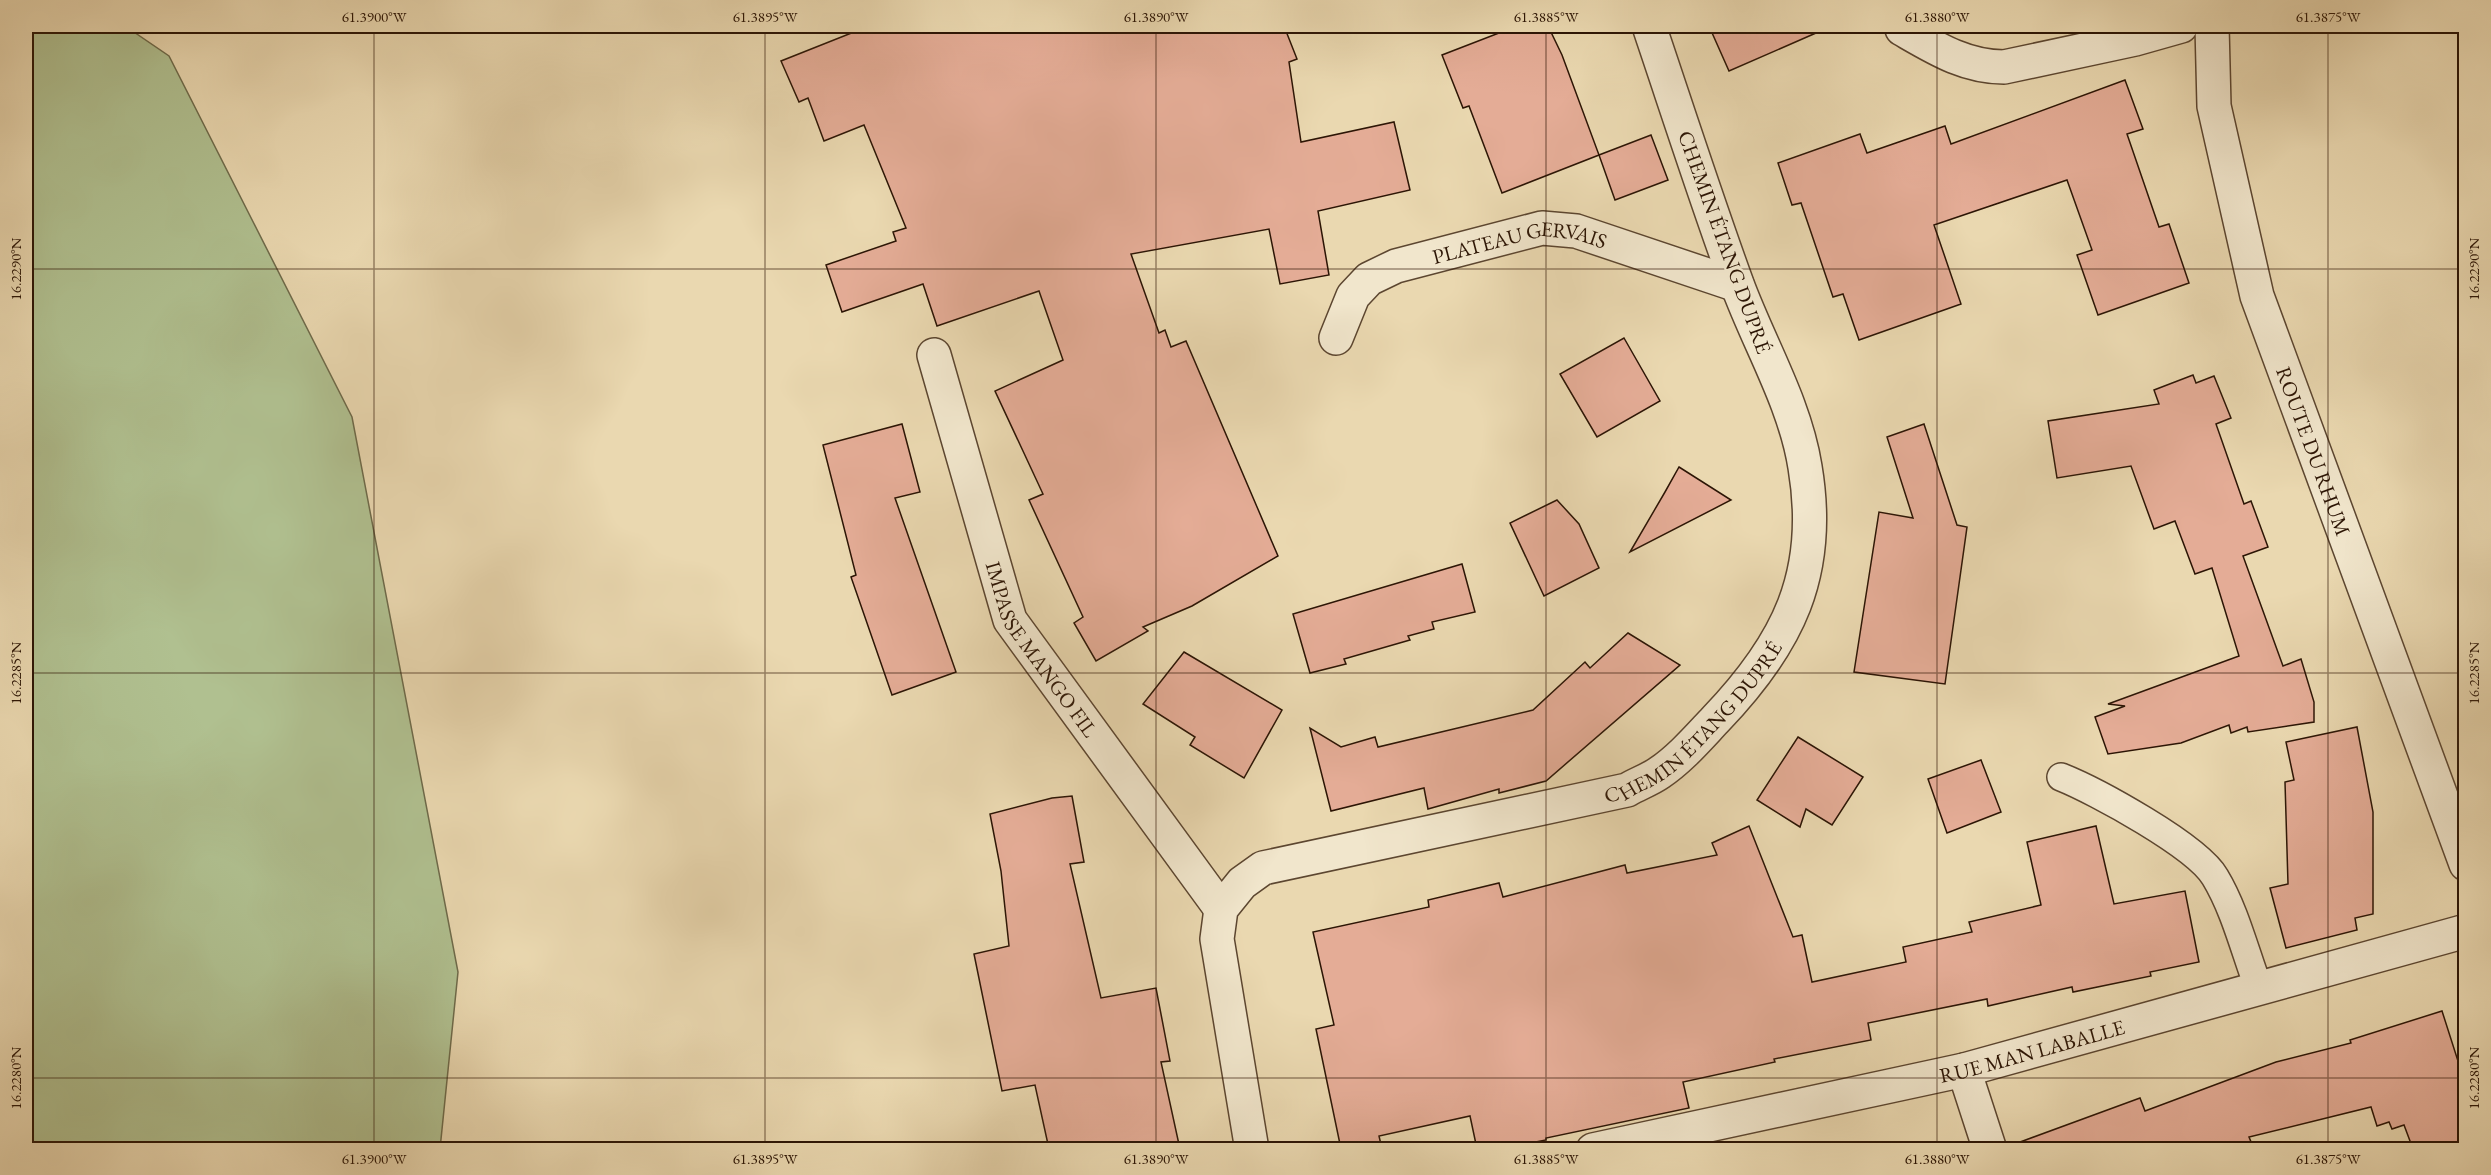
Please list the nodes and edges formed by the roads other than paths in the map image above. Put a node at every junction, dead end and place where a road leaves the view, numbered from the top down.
1 (1649, 26) edge
2 (2181, 26) edge
3 (2212, 26) edge
4 (1902, 29) dead end
5 (1737, 285) junction
6 (1336, 338) dead end
7 (934, 355) dead end
8 (2061, 777) dead end
9 (2466, 864) edge
10 (1221, 909) junction
11 (2466, 931) edge
12 (2259, 989) junction
13 (1964, 1070) junction
14 (1252, 1149) edge
15 (1593, 1149) edge
16 (1990, 1149) edge

1 - 5 street, CHEMIN ÉTANG DUPRÉ
2 - 4 street
3 - 9 street, ROUTE DU RHUM
5 - 6 street, PLATEAU GERVAIS
5 - 10 street, CHEMIN ÉTANG DUPRÉ
7 - 10 street, IMPASSE MANGO FIL
8 - 12 lane
10 - 14 street
11 - 12 street, RUE MAN LABALLE
12 - 13 street, RUE MAN LABALLE
13 - 15 street, RUE MAN LABALLE
13 - 16 street

